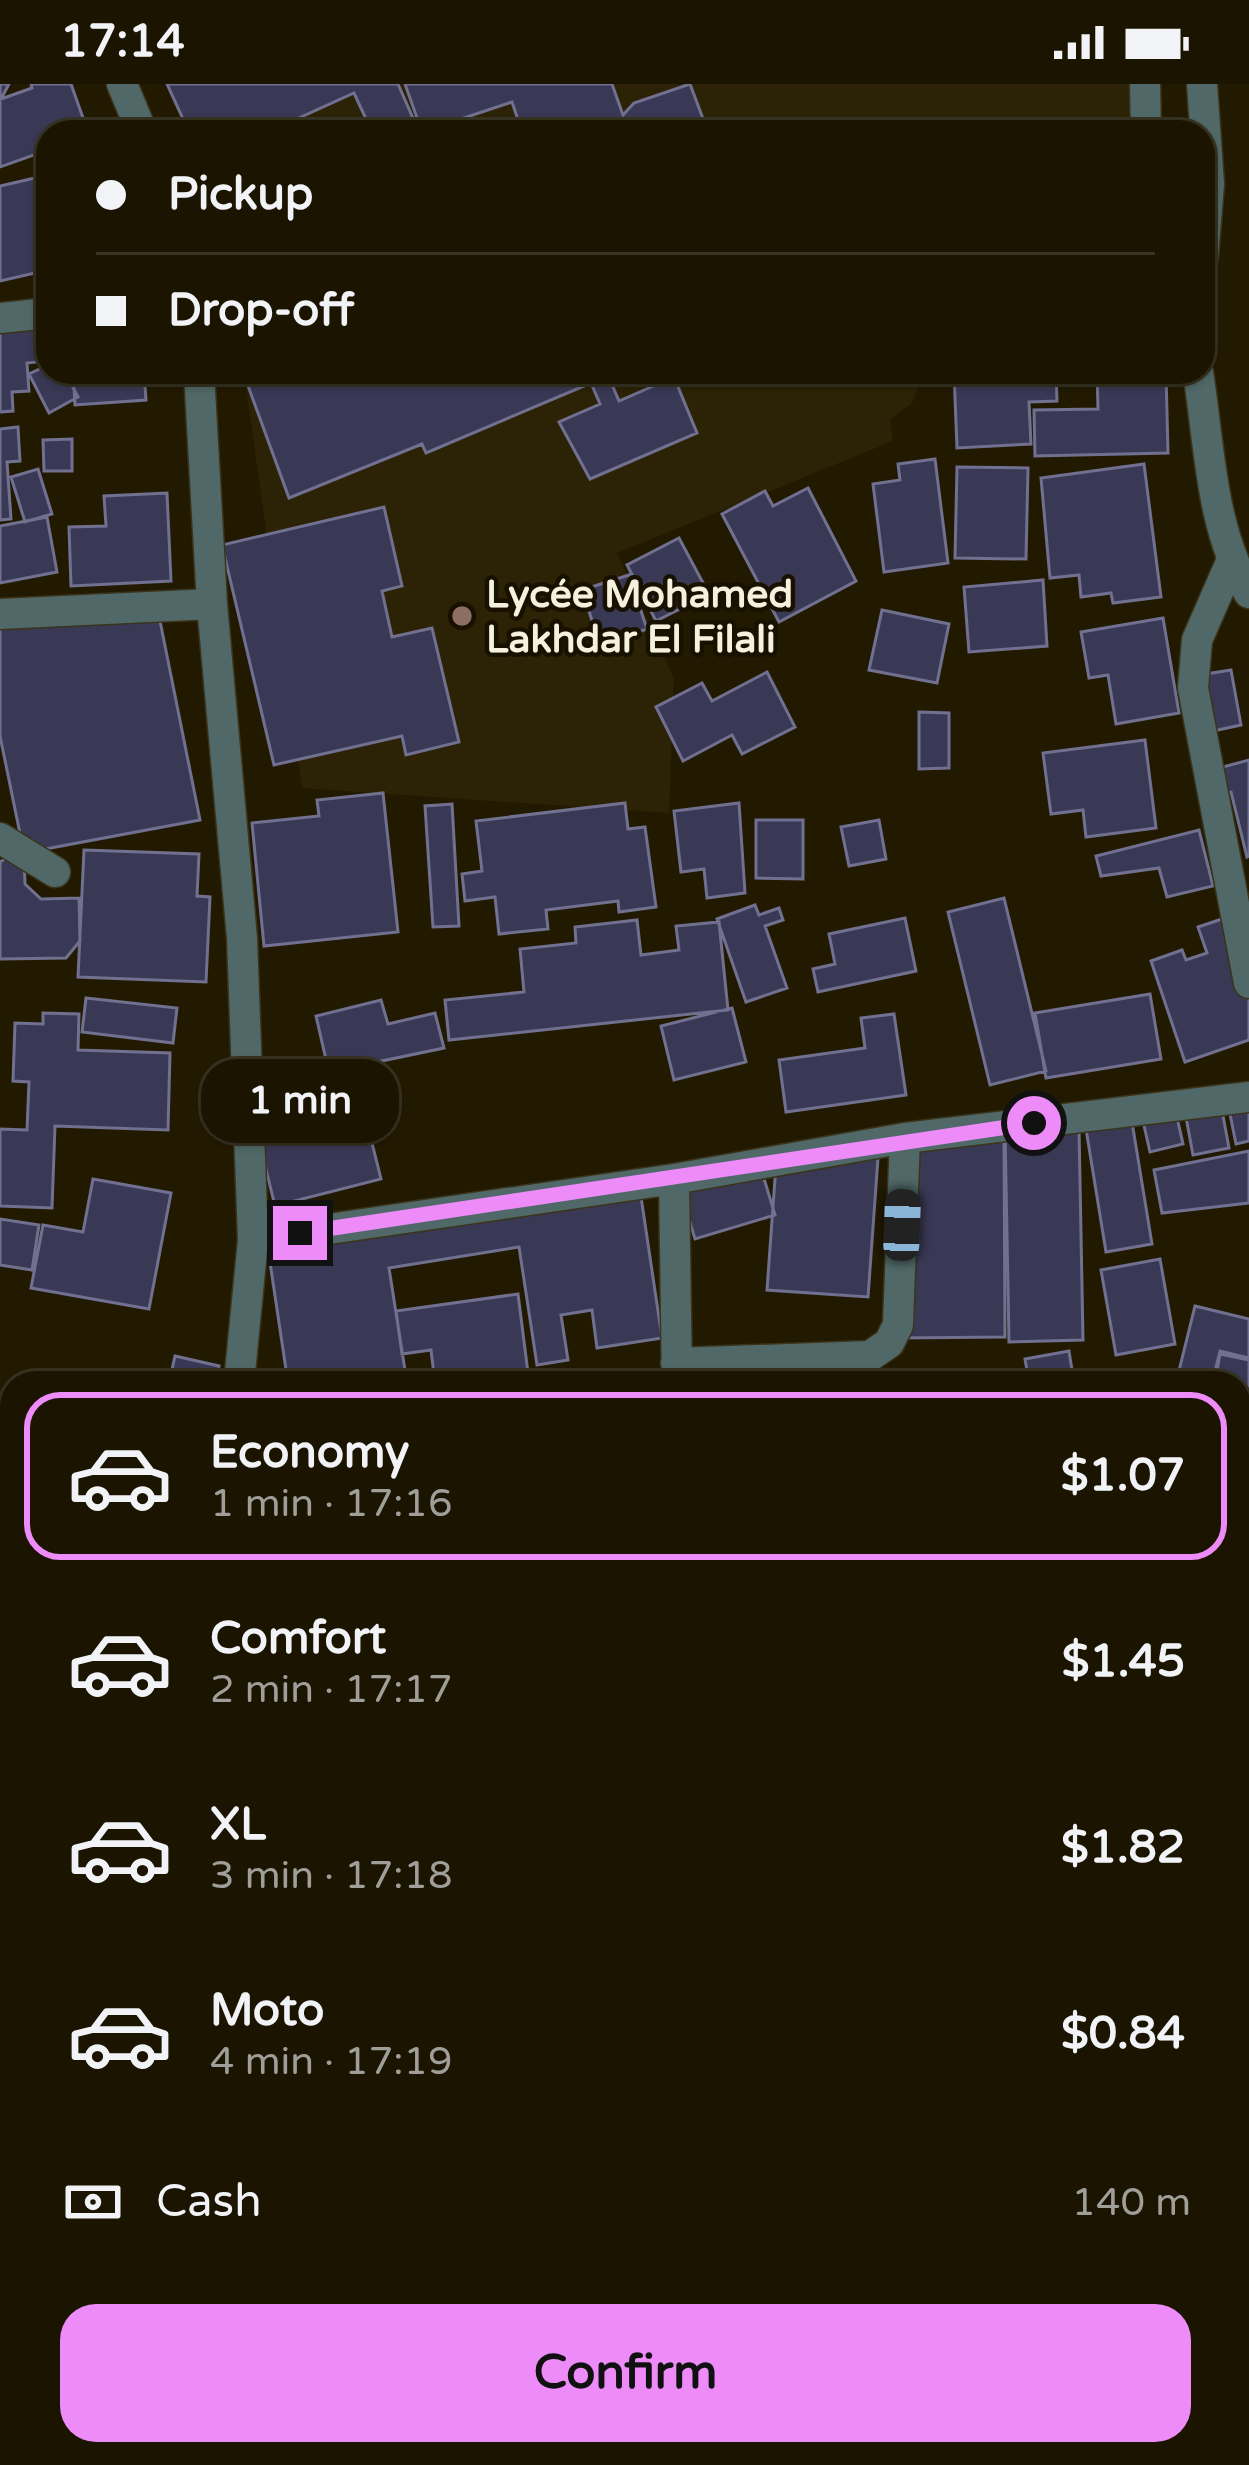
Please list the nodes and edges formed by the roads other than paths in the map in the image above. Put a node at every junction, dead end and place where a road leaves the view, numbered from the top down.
1 (122, 84) edge
2 (1145, 84) edge
3 (1202, 84) edge
4 (137, 120) edge
5 (1146, 120) edge
6 (1205, 120) edge
7 (36, 314) edge
8 (0, 317) edge
9 (200, 384) edge
10 (1199, 384) edge
11 (1231, 562) junction
12 (1249, 593) edge
13 (212, 604) junction
14 (0, 614) edge
15 (0, 838) edge
16 (55, 872) dead end
17 (1249, 983) edge
18 (1249, 1097) edge
19 (905, 1138) junction
20 (674, 1179) junction
21 (253, 1240) junction
22 (240, 1371) edge
23 (677, 1371) edge
24 (700, 1371) edge

1 - 4 street
2 - 5 street
3 - 6 street
7 - 8 street
9 - 13 street
10 - 11 street
11 - 12 street
11 - 17 street
13 - 14 street
13 - 21 street
15 - 16 street
18 - 19 street
19 - 20 street
19 - 24 street
20 - 21 street
20 - 23 street
21 - 22 street

